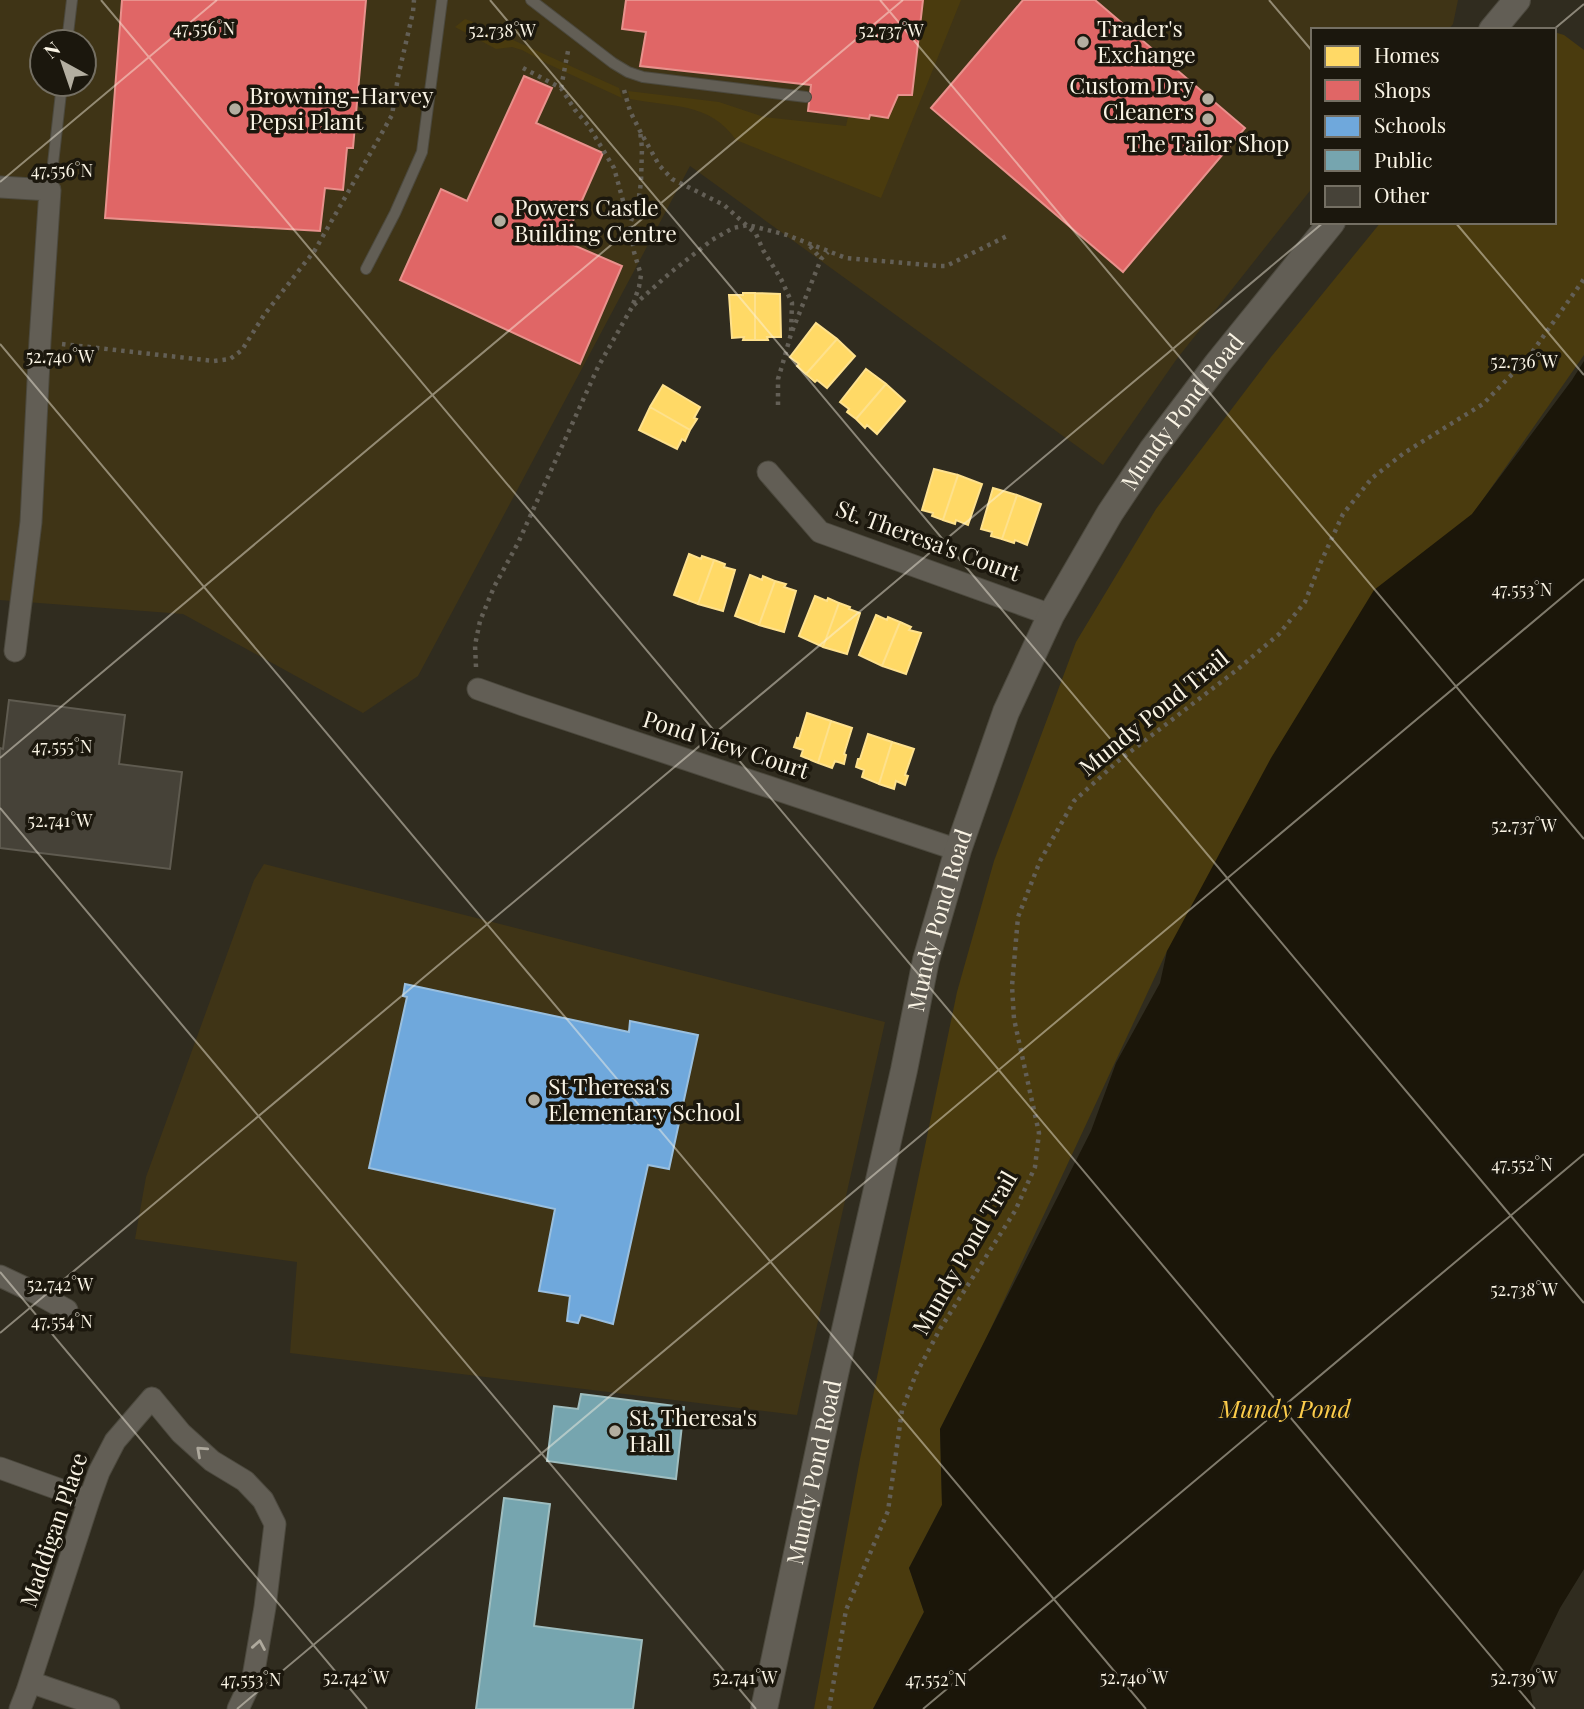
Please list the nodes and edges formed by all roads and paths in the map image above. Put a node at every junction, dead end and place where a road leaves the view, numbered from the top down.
1 (72, 0) edge
2 (414, 0) edge
3 (442, 0) edge
4 (531, 0) edge
5 (1517, 0) edge
6 (69, 28) edge
7 (1494, 28) edge
8 (572, 31) junction
9 (523, 68) dead end
10 (621, 68) junction
11 (561, 88) junction
12 (806, 97) dead end
13 (60, 98) edge
14 (640, 131) junction
15 (0, 187) edge
16 (50, 190) junction
17 (631, 217) junction
18 (1330, 224) edge
19 (748, 225) junction
20 (1009, 235) dead end
21 (809, 245) junction
22 (828, 253) junction
23 (821, 259) junction
24 (366, 268) dead end
25 (1584, 279) edge
26 (632, 307) junction
27 (792, 334) junction
28 (40, 341) junction
29 (778, 405) dead end
30 (768, 472) dead end
31 (1051, 615) junction
32 (15, 651) dead end
33 (478, 689) joint
34 (958, 849) junction
35 (0, 1276) edge
36 (67, 1310) dead end
37 (0, 1468) edge
38 (89, 1500) junction
39 (30, 1682) junction
40 (20, 1709) edge
41 (109, 1709) edge
42 (238, 1709) edge
43 (764, 1709) edge
44 (829, 1709) edge

1 - 6 lane
2 - 28 path
3 - 24 lane
4 - 8 lane
5 - 7 street
8 - 10 lane
8 - 11 path
9 - 11 path
10 - 12 lane
10 - 14 path
11 - 17 path
13 - 16 lane
14 - 17 path
14 - 19 path
15 - 16 street
16 - 28 street
17 - 26 path
18 - 31 street, Mundy Pond Road
19 - 21 path
19 - 26 path
19 - 27 path
20 - 22 path
21 - 22 path
21 - 23 path
22 - 23 path
23 - 27 path
25 - 44 path, Mundy Pond Trail
26 - 33 path
27 - 29 path
28 - 32 street
30 - 31 street, St. Theresa's Court
31 - 34 street, Mundy Pond Road
33 - 34 street, Pond View Court
34 - 43 street, Mundy Pond Road
35 - 36 street
37 - 38 street
38 - 39 street, Maddigan Place
42 -> 38 street, Maddigan Place
39 - 40 street, Maddigan Place
39 - 41 street

